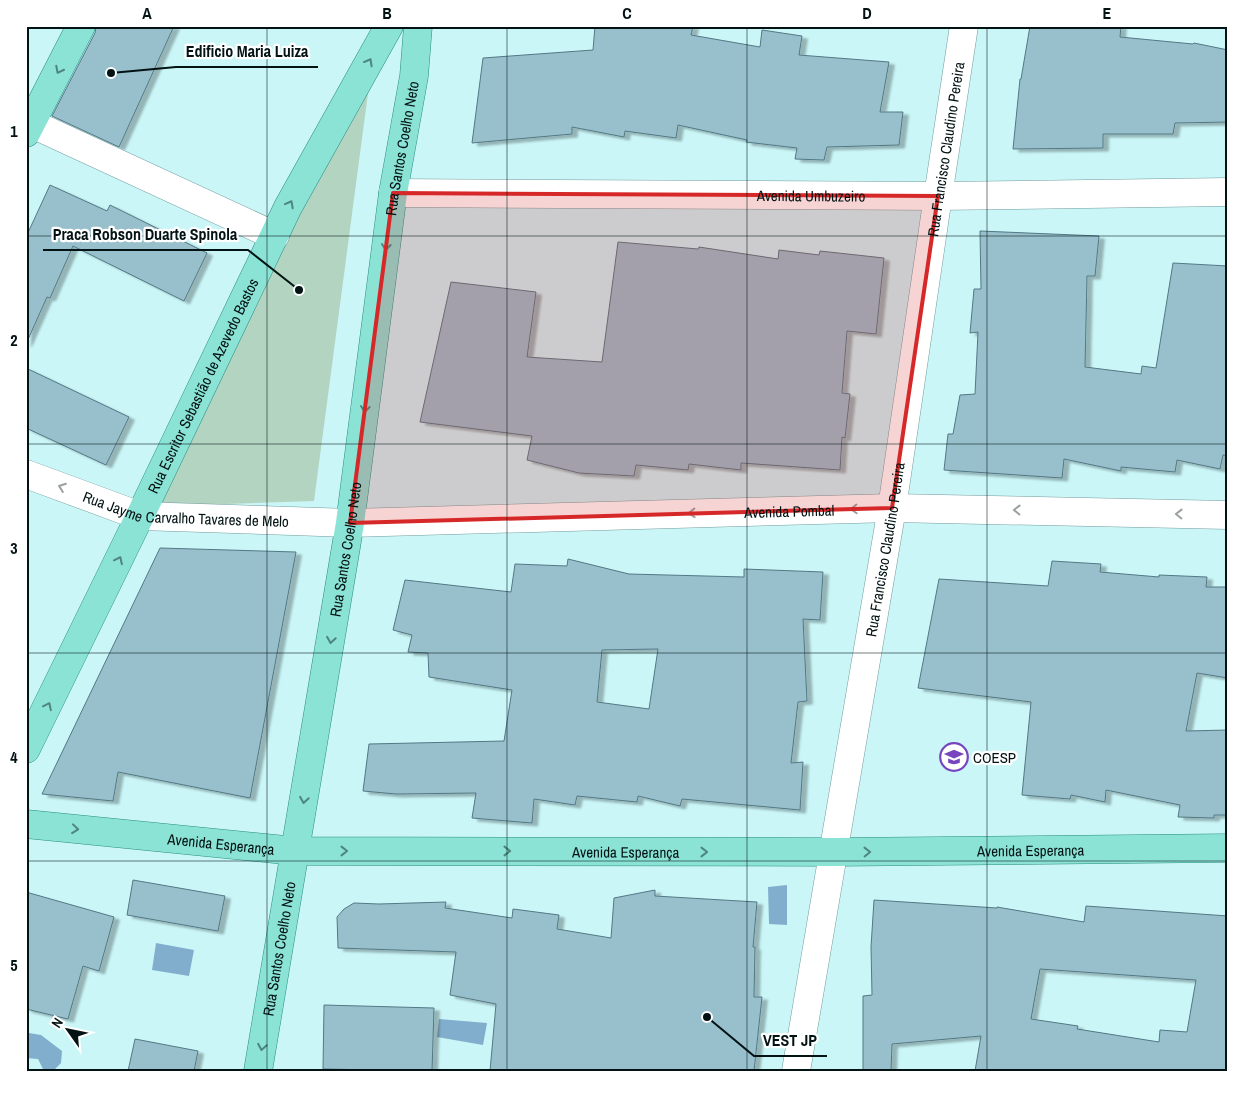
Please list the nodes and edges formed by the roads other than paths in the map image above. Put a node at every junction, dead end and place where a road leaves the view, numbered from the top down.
1 (81, 26) edge
2 (389, 26) edge
3 (418, 26) edge
4 (964, 26) edge
5 (28, 126) edge
6 (1228, 192) edge
7 (394, 193) junction
8 (938, 196) junction
9 (274, 236) junction
10 (26, 474) edge
11 (892, 508) junction
12 (1228, 515) edge
13 (140, 516) junction
14 (350, 523) junction
15 (26, 750) edge
16 (26, 824) edge
17 (1228, 848) edge
18 (296, 850) junction
19 (833, 852) junction
20 (258, 1071) edge
21 (796, 1071) edge

1 -> 5 main road
9 -> 2 main road, Rua Escritor Sebastião de Azevedo Bastos
3 - 7 main road, Rua Santos Coelho Neto
4 - 8 street, Rua Francisco Claudino Pereira
5 - 9 street
6 - 8 street, Avenida Umbuzeiro
7 - 8 street, Avenida Umbuzeiro
7 -> 14 main road, Rua Santos Coelho Neto
8 - 11 street, Rua Francisco Claudino Pereira
9 - 13 main road, Rua Escritor Sebastião de Azevedo Bastos
13 -> 10 street, Rua Jayme Carvalho Tavares de Melo
12 -> 11 street, Avenida Pombal
11 -> 14 street, Avenida Pombal
11 - 19 street, Rua Francisco Claudino Pereira
13 - 14 street, Rua Jayme Carvalho Tavares de Melo
15 -> 13 main road, Rua Escritor Sebastião de Azevedo Bastos
14 -> 18 main road, Rua Santos Coelho Neto
16 -> 18 main road, Avenida Esperança
19 -> 17 main road, Avenida Esperança
18 -> 19 main road, Avenida Esperança
18 -> 20 main road, Rua Santos Coelho Neto
19 - 21 street, Rua Francisco Claudino Pereira

